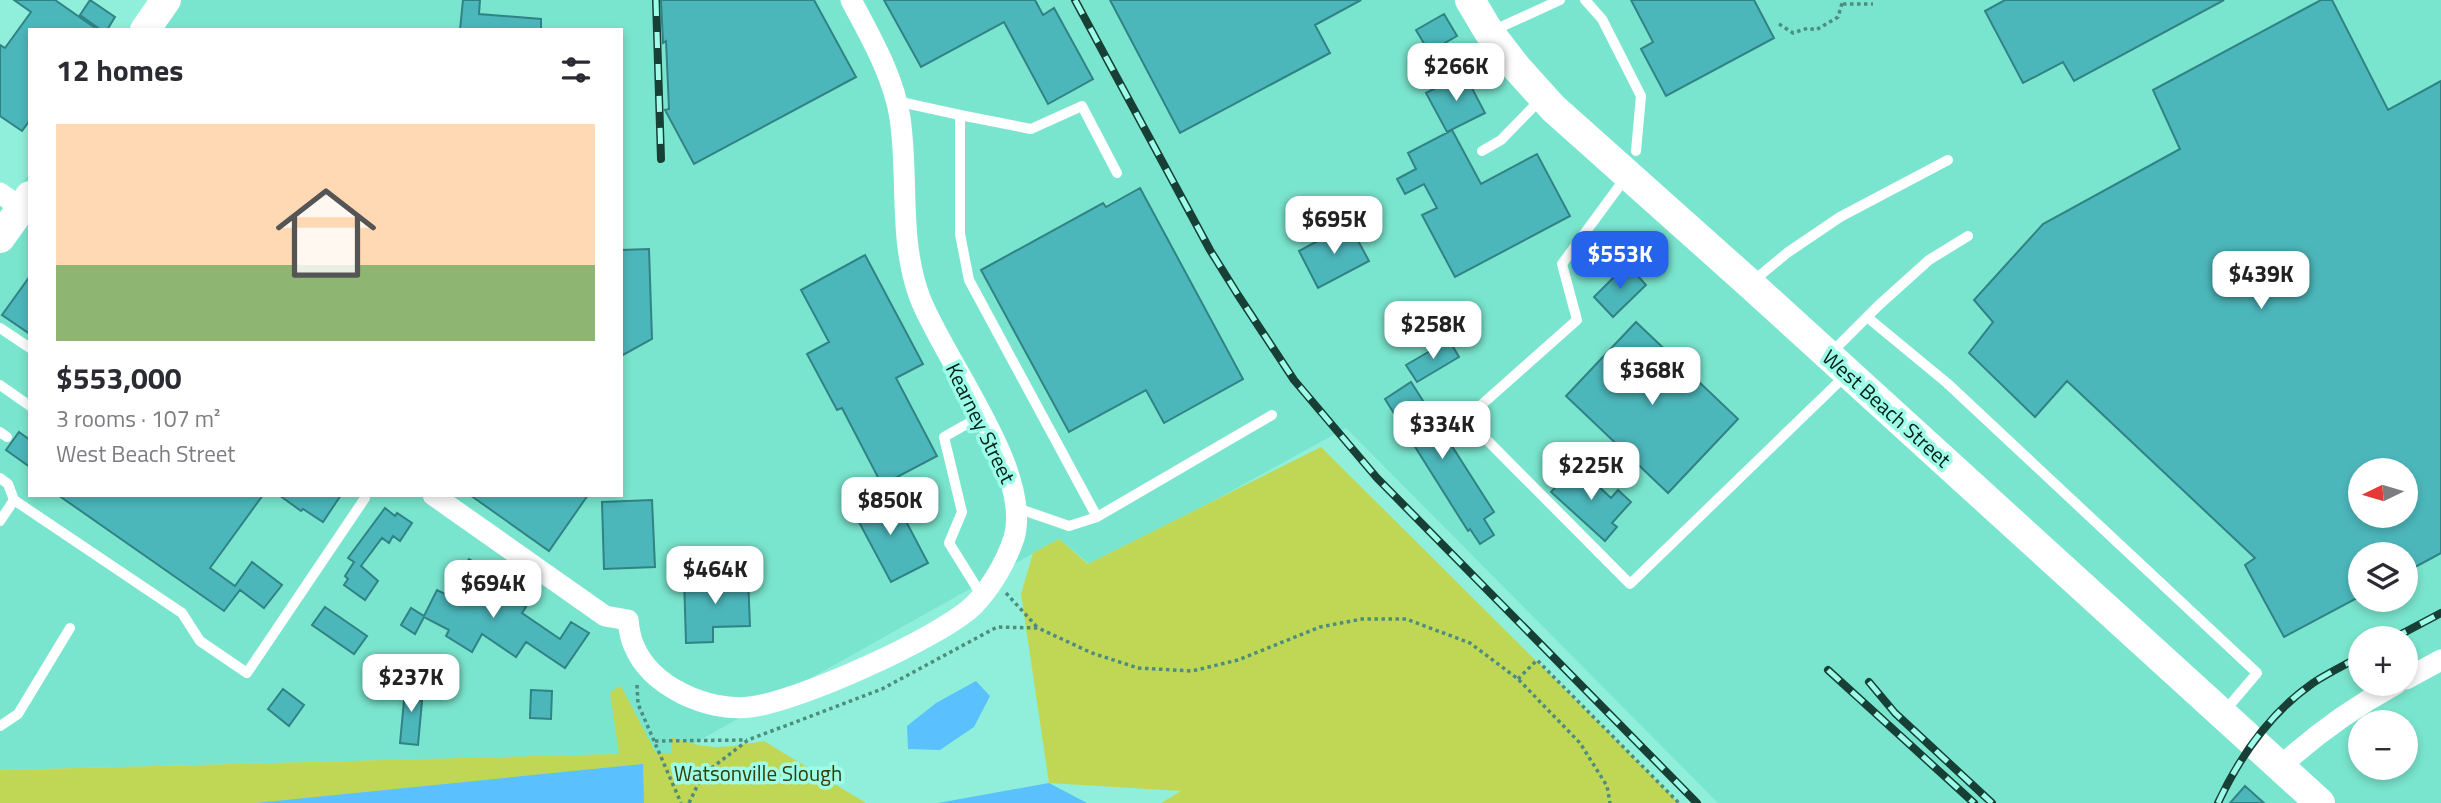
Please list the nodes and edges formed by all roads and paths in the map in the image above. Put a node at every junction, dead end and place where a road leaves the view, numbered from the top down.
1 (166, 0) edge
2 (851, 0) edge
3 (1470, 0) edge
4 (1559, 0) edge
5 (1585, 0) edge
6 (1843, 2) edge
7 (1873, 4) dead end
8 (1779, 24) dead end
9 (146, 28) edge
10 (1489, 33) junction
11 (1543, 97) junction
12 (896, 102) junction
13 (960, 115) junction
14 (1482, 151) dead end
15 (1948, 160) dead end
16 (1632, 163) junction
17 (1117, 173) dead end
18 (20, 203) edge
19 (1968, 236) dead end
20 (0, 238) edge
21 (1749, 283) junction
22 (1867, 317) junction
23 (0, 328) edge
24 (28, 347) edge
25 (1839, 364) junction
26 (0, 385) edge
27 (28, 404) edge
28 (1272, 415) dead end
29 (981, 416) junction
30 (0, 478) edge
31 (436, 497) edge
32 (365, 498) dead end
33 (14, 500) junction
34 (1017, 508) junction
35 (1097, 516) junction
36 (0, 520) edge
37 (988, 588) junction
38 (70, 628) dead end
39 (1038, 628) junction
40 (635, 648) junction
41 (2441, 660) edge
42 (2418, 672) edge
43 (1518, 679) junction
44 (2375, 696) edge
45 (2223, 713) junction
46 (0, 726) edge
47 (655, 740) junction
48 (748, 740) junction
49 (2281, 766) junction
50 (681, 803) edge
51 (689, 803) edge
52 (1610, 803) edge
53 (1679, 803) edge
54 (2320, 803) edge

1 - 9 main road
2 - 12 street, Kearney Street
3 - 10 main road, West Beach Street
4 - 10 lane
5 - 16 lane
6 - 7 path
6 - 8 path
10 - 11 main road, West Beach Street
11 - 14 lane
11 - 16 main road, West Beach Street
12 - 13 lane
12 - 29 street, Kearney Street
13 - 17 lane
13 - 35 lane
15 - 21 lane
16 - 21 main road, West Beach Street
16 - 25 lane
18 - 20 main road
19 - 22 lane
21 - 25 main road, West Beach Street
22 - 25 lane
22 - 45 lane
23 - 24 lane
25 - 45 main road, West Beach Street
26 - 27 lane
28 - 35 lane
29 - 34 street, Kearney Street
29 - 37 lane
30 - 33 lane
31 - 40 street, Kearney Street
32 - 33 lane
33 - 36 lane
34 - 35 lane
34 - 37 street, Kearney Street
37 - 39 path
37 - 40 street, Kearney Street
38 - 46 lane
39 - 43 path
39 - 48 path
40 - 47 path
41 - 42 street
43 - 52 path
43 - 53 path
44 - 49 street
45 - 49 main road, West Beach Street
47 - 48 path
47 - 50 path
48 - 51 path
49 - 54 main road, West Beach Street

